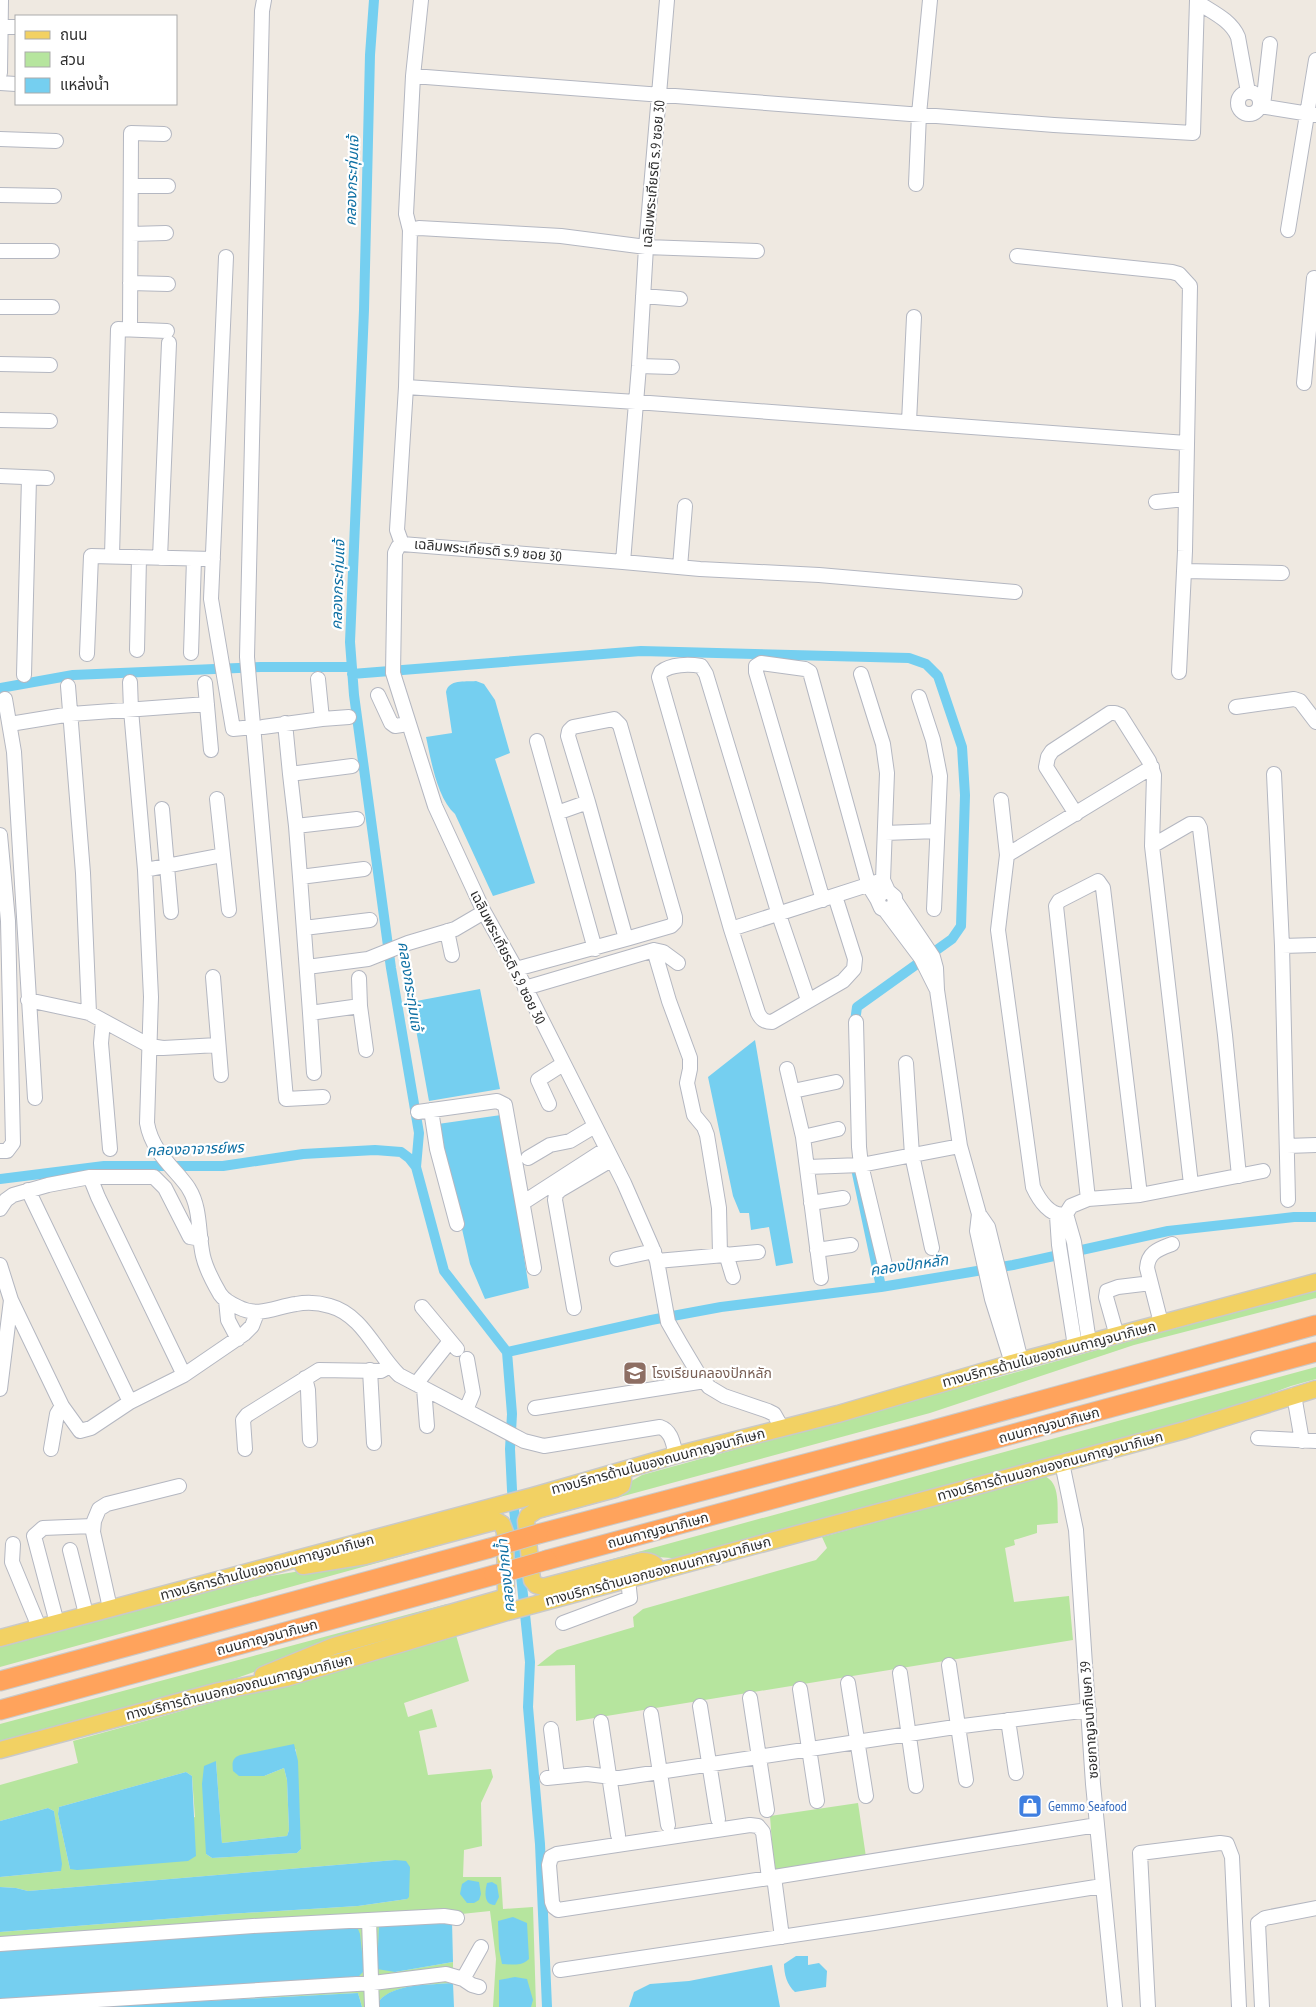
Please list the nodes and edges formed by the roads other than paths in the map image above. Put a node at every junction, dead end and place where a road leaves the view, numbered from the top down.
1 (1, 0) edge
2 (264, 0) edge
3 (421, 0) edge
4 (667, 0) edge
5 (930, 0) edge
6 (1197, 1) edge
7 (1, 27) edge
8 (15, 27) edge
9 (1270, 44) dead end
10 (1316, 60) edge
11 (0, 61) edge
12 (0, 73) edge
13 (413, 76) junction
14 (0, 83) edge
15 (15, 84) edge
16 (660, 95) junction
17 (1262, 106) junction
18 (919, 114) junction
19 (1311, 114) edge
20 (164, 134) dead end
21 (0, 139) edge
22 (56, 141) dead end
23 (916, 184) dead end
24 (131, 186) junction
25 (168, 186) dead end
26 (0, 195) edge
27 (54, 196) dead end
28 (410, 230) junction
29 (1288, 230) dead end
30 (166, 233) dead end
31 (131, 234) junction
32 (646, 247) junction
33 (0, 251) edge
34 (52, 251) dead end
35 (757, 251) dead end
36 (1017, 256) dead end
37 (226, 257) dead end
38 (1314, 278) dead end
39 (130, 283) junction
40 (168, 284) dead end
41 (643, 296) junction
42 (680, 300) dead end
43 (0, 307) edge
44 (52, 307) dead end
45 (914, 317) dead end
46 (130, 330) junction
47 (1313, 344) edge
48 (0, 364) edge
49 (50, 365) dead end
50 (639, 366) junction
51 (672, 367) dead end
52 (1304, 383) dead end
53 (406, 387) junction
54 (636, 402) junction
55 (0, 420) edge
56 (50, 420) dead end
57 (909, 422) junction
58 (1186, 443) junction
59 (0, 476) edge
60 (29, 478) junction
61 (47, 478) dead end
62 (1185, 499) junction
63 (1156, 502) dead end
64 (685, 506) dead end
65 (402, 544) junction
66 (112, 556) junction
67 (139, 557) junction
68 (160, 558) junction
69 (194, 559) junction
70 (213, 559) junction
71 (623, 562) junction
72 (680, 567) junction
73 (1184, 571) junction
74 (1282, 573) dead end
75 (1015, 592) dead end
76 (138, 650) dead end
77 (191, 653) dead end
78 (87, 654) dead end
79 (1179, 672) dead end
80 (861, 674) dead end
81 (24, 675) dead end
82 (318, 679) dead end
83 (130, 682) dead end
84 (205, 683) dead end
85 (68, 686) dead end
86 (378, 695) dead end
87 (918, 697) dead end
88 (4, 698) dead end
89 (207, 704) junction
90 (1236, 708) dead end
91 (131, 710) junction
92 (71, 714) junction
93 (349, 716) dead end
94 (322, 719) junction
95 (1316, 721) edge
96 (284, 723) junction
97 (10, 724) junction
98 (408, 724) junction
99 (259, 727) junction
100 (537, 741) dead end
101 (211, 750) dead end
102 (352, 766) dead end
103 (1152, 767) junction
104 (290, 774) junction
105 (1274, 774) dead end
106 (217, 799) dead end
107 (1001, 800) dead end
108 (588, 802) junction
109 (162, 810) dead end
110 (557, 813) junction
111 (1076, 814) junction
112 (357, 819) dead end
113 (296, 826) junction
114 (937, 831) junction
115 (885, 833) junction
116 (0, 836) edge
117 (1152, 846) junction
118 (223, 855) junction
119 (1007, 856) junction
120 (167, 866) junction
121 (364, 869) dead end
122 (145, 870) junction
123 (300, 877) junction
124 (869, 886) junction
125 (886, 896) junction
126 (829, 898) junction
127 (934, 909) dead end
128 (229, 910) dead end
129 (171, 912) dead end
130 (484, 912) junction
131 (779, 915) junction
132 (370, 920) dead end
133 (4, 922) edge
134 (304, 928) junction
135 (731, 929) junction
136 (447, 931) junction
137 (626, 939) junction
138 (1316, 945) edge
139 (1282, 946) junction
140 (595, 948) junction
141 (654, 950) junction
142 (452, 955) dead end
143 (678, 963) dead end
144 (307, 967) junction
145 (516, 969) junction
146 (213, 977) dead end
147 (359, 978) dead end
148 (525, 988) junction
149 (28, 1000) junction
150 (808, 1000) junction
151 (360, 1006) junction
152 (89, 1013) junction
153 (310, 1014) junction
154 (103, 1021) junction
155 (856, 1022) dead end
156 (218, 1045) junction
157 (150, 1046) junction
158 (366, 1050) dead end
159 (906, 1063) dead end
160 (563, 1064) junction
161 (788, 1069) dead end
162 (314, 1073) dead end
163 (221, 1075) dead end
164 (836, 1082) dead end
165 (793, 1091) junction
166 (322, 1097) dead end
167 (36, 1098) dead end
168 (549, 1104) dead end
169 (595, 1126) junction
170 (838, 1129) dead end
171 (803, 1137) junction
172 (1316, 1145) edge
173 (960, 1146) junction
174 (1287, 1146) junction
175 (110, 1149) dead end
176 (0, 1151) edge
177 (608, 1154) junction
178 (912, 1155) junction
179 (528, 1158) dead end
180 (860, 1165) junction
181 (808, 1167) junction
182 (1263, 1171) dead end
183 (1239, 1176) junction
184 (90, 1177) junction
185 (1191, 1184) junction
186 (28, 1190) junction
187 (1140, 1195) junction
188 (843, 1198) dead end
189 (1088, 1199) junction
190 (1288, 1200) dead end
191 (524, 1202) junction
192 (812, 1203) junction
193 (0, 1209) edge
194 (1062, 1215) junction
195 (456, 1224) dead end
196 (201, 1239) junction
197 (1172, 1244) dead end
198 (851, 1245) dead end
199 (932, 1248) dead end
200 (817, 1250) junction
201 (758, 1252) dead end
202 (723, 1255) junction
203 (655, 1256) junction
204 (617, 1259) dead end
205 (0, 1265) edge
206 (885, 1265) dead end
207 (1070, 1266) junction
208 (534, 1268) dead end
209 (733, 1278) dead end
210 (821, 1278) dead end
211 (1316, 1282) edge
212 (1143, 1284) dead end
213 (11, 1300) junction
214 (226, 1300) junction
215 (422, 1307) dead end
216 (574, 1308) dead end
217 (258, 1313) junction
218 (1161, 1323) junction
219 (1316, 1324) edge
220 (1117, 1336) junction
221 (238, 1339) junction
222 (1082, 1344) junction
223 (458, 1350) junction
224 (1316, 1352) edge
225 (1016, 1362) junction
226 (390, 1366) junction
227 (370, 1370) junction
228 (184, 1375) junction
229 (305, 1378) junction
230 (705, 1381) junction
231 (420, 1386) junction
232 (0, 1389) edge
233 (1316, 1389) edge
234 (1294, 1395) junction
235 (130, 1402) junction
236 (62, 1406) junction
237 (535, 1408) dead end
238 (466, 1410) junction
239 (428, 1426) dead end
240 (782, 1428) junction
241 (1258, 1438) dead end
242 (310, 1440) dead end
243 (1302, 1441) junction
244 (1316, 1442) edge
245 (374, 1443) dead end
246 (51, 1448) dead end
247 (245, 1449) dead end
248 (676, 1455) junction
249 (1062, 1463) junction
250 (622, 1471) junction
251 (179, 1486) dead end
252 (93, 1526) junction
253 (13, 1544) dead end
254 (70, 1550) dead end
255 (658, 1571) junction
256 (242, 1574) junction
257 (628, 1579) junction
258 (110, 1608) junction
259 (86, 1614) junction
260 (57, 1622) junction
261 (563, 1622) dead end
262 (40, 1627) junction
263 (0, 1638) edge
264 (334, 1646) junction
265 (340, 1663) junction
266 (949, 1665) dead end
267 (900, 1674) dead end
268 (0, 1681) edge
269 (848, 1682) dead end
270 (800, 1689) dead end
271 (219, 1691) junction
272 (750, 1698) dead end
273 (700, 1706) dead end
274 (0, 1710) edge
275 (1089, 1710) junction
276 (651, 1714) dead end
277 (1008, 1720) junction
278 (601, 1722) dead end
279 (958, 1726) junction
280 (551, 1729) dead end
281 (908, 1734) junction
282 (857, 1742) junction
283 (809, 1749) junction
284 (0, 1750) edge
285 (759, 1757) junction
286 (709, 1764) junction
287 (660, 1772) junction
288 (1016, 1773) dead end
289 (609, 1777) junction
290 (966, 1780) dead end
291 (916, 1786) dead end
292 (866, 1796) dead end
293 (817, 1801) dead end
294 (767, 1810) dead end
295 (718, 1819) dead end
296 (668, 1825) dead end
297 (1097, 1825) junction
298 (618, 1835) dead end
299 (772, 1878) junction
300 (1102, 1886) junction
301 (1316, 1908) edge
302 (456, 1918) dead end
303 (369, 1920) junction
304 (782, 1937) junction
305 (0, 1944) edge
306 (481, 1947) dead end
307 (560, 1970) dead end
308 (463, 1979) junction
309 (371, 1983) junction
310 (479, 1987) dead end
311 (0, 2006) edge
312 (372, 2007) edge
313 (1115, 2007) edge
314 (1148, 2007) edge
315 (1238, 2007) edge
316 (1262, 2007) edge

1 - 7 street
2 - 99 street
3 - 13 street
4 - 16 street, เฉลิมพระเกียรติ ร.9 ซอย 30
5 - 18 street
6 - 17 street
6 - 18 street
7 - 8 street
7 - 11 street
9 - 17 street
10 - 19 street
11 - 12 street
13 - 16 street
13 - 28 street
14 - 15 street
16 - 18 street
16 - 32 street, เฉลิมพระเกียรติ ร.9 ซอย 30
17 - 19 street
18 - 23 street
19 - 29 street
20 - 24 street
21 - 22 street
24 - 25 street
24 - 31 street
26 - 27 street
28 - 32 street
28 - 53 street
30 - 31 street
31 - 39 street
32 - 35 street
32 - 41 street, เฉลิมพระเกียรติ ร.9 ซอย 30
33 - 34 street
36 - 58 street
37 - 70 street
38 - 47 street
39 - 40 street
39 - 46 street
41 - 42 street
41 - 50 street, เฉลิมพระเกียรติ ร.9 ซอย 30
43 - 44 street
45 - 57 street
46 - 66 street
46 - 68 street
47 - 52 street
48 - 49 street
50 - 51 street
50 - 54 street, เฉลิมพระเกียรติ ร.9 ซอย 30
53 - 54 street
53 - 65 street
54 - 57 street
54 - 71 street, เฉลิมพระเกียรติ ร.9 ซอย 30
55 - 56 street
57 - 58 street
58 - 62 street
59 - 60 street
60 - 61 street
60 - 81 street
62 - 63 street
62 - 73 street
64 - 72 street
65 - 71 street, เฉลิมพระเกียรติ ร.9 ซอย 30
65 - 98 street, เฉลิมพระเกียรติ ร.9 ซอย 30
66 - 67 street
66 - 78 street
67 - 68 street
67 - 76 street
68 - 69 street
69 - 70 street
69 - 77 street
70 - 99 street
71 - 72 street
72 - 75 street
73 - 74 street
73 - 79 street
80 - 115 street
82 - 94 street
83 - 91 street
84 - 89 street
85 - 92 street
86 - 98 street
87 - 114 street
88 - 97 street
89 - 91 street
89 - 101 street
90 - 95 street
91 - 92 street
91 - 122 street
92 - 97 street
92 - 152 street
93 - 94 street
94 - 96 street
96 - 99 street
96 - 104 street
97 - 149 street
98 - 130 street, เฉลิมพระเกียรติ ร.9 ซอย 30
99 - 166 street
100 - 110 street
102 - 104 street
103 - 111 street
103 - 111 street
103 - 117 street
104 - 113 street
105 - 139 street
106 - 118 street
107 - 119 street
108 - 110 street
108 - 137 street
108 - 137 street
109 - 120 street
110 - 140 street
111 - 119 street
112 - 113 street
113 - 123 street
114 - 115 street
114 - 127 street
115 - 125 street
116 - 133 street
117 - 183 street
117 - 185 street
118 - 120 street
118 - 128 street
119 - 194 street
120 - 122 street
120 - 129 street
121 - 123 street
122 - 157 street
123 - 134 street
124 - 125 street
124 - 126 street
124 - 126 street
125 - 173 street
126 - 131 street
126 - 150 street
130 - 136 street
130 - 145 street, เฉลิมพระเกียรติ ร.9 ซอย 30
131 - 135 street
131 - 135 street
131 - 150 street
132 - 134 street
133 - 176 street
134 - 144 street
135 - 150 street
136 - 142 street
136 - 144 street
137 - 140 street
138 - 139 street
139 - 174 street
140 - 145 street
141 - 143 street
141 - 148 street
141 - 202 street
144 - 153 street
145 - 148 street, เฉลิมพระเกียรติ ร.9 ซอย 30
146 - 156 street
147 - 151 street
148 - 160 street, เฉลิมพระเกียรติ ร.9 ซอย 30
149 - 152 street
149 - 167 street
151 - 153 street
151 - 158 street
152 - 154 street
153 - 162 street
154 - 157 street
154 - 175 street
155 - 180 street
156 - 157 street
156 - 163 street
157 - 196 street
159 - 178 street
160 - 168 street
160 - 169 street, เฉลิมพระเกียรติ ร.9 ซอย 30
161 - 165 street
164 - 165 street
165 - 171 street
169 - 177 street, เฉลิมพระเกียรติ ร.9 ซอย 30
169 - 179 street
170 - 171 street
171 - 181 street
172 - 174 street
173 - 178 street
173 - 225 street
174 - 190 street
177 - 191 street
177 - 203 street, เฉลิมพระเกียรติ ร.9 ซอย 30
177 - 216 street
178 - 180 street
178 - 199 street
180 - 181 street
180 - 206 street
181 - 192 street
182 - 183 street
183 - 185 street
184 - 186 street
184 - 196 street
184 - 228 street
185 - 187 street
186 - 193 street
186 - 235 street
187 - 189 street
187 - 189 street
188 - 192 street
189 - 194 street
191 - 195 street
191 - 208 street
192 - 200 street
194 - 207 street
194 - 207 street
196 - 214 street
197 - 218 street
198 - 200 street
200 - 210 street
201 - 202 street
202 - 203 street
202 - 209 street
203 - 204 street
203 - 230 street, เฉลิมพระเกียรติ ร.9 ซอย 30
205 - 213 street
207 - 222 street
211 - 218 main road, ทางบริการด้านในของถนนกาญจนาภิเษก
212 - 220 street
213 - 232 street
213 - 236 street
214 - 217 street
214 - 221 street
215 - 223 street
217 - 221 street
217 - 226 street
218 - 220 main road, ทางบริการด้านในของถนนกาญจนาภิเษก
219 - 268 highway, ถนนกาญจนาภิเษก, bridge
220 - 222 main road, ทางบริการด้านในของถนนกาญจนาภิเษก
221 - 228 street
222 - 225 main road, ทางบริการด้านในของถนนกาญจนาภิเษก
223 - 231 street
223 - 238 street
224 - 274 highway, ถนนกาญจนาภิเษก, bridge
225 - 240 main road, ทางบริการด้านในของถนนกาญจนาภิเษก
226 - 227 street
226 - 231 street
227 - 229 street
227 - 245 street
228 - 235 street
229 - 242 street
229 - 247 street
230 - 237 street
230 - 240 street, เฉลิมพระเกียรติ ร.9 ซอย 30
231 - 238 street
231 - 239 street
233 - 234 main road, ทางบริการด้านนอกของถนนกาญจนาภิเษก
234 - 243 street
234 - 249 main road, ทางบริการด้านนอกของถนนกาญจนาภิเษก
235 - 236 street
236 - 246 street
238 - 248 street
240 - 248 main road, ทางบริการด้านในของถนนกาญจนาภิเษก
241 - 243 street
243 - 244 street
248 - 250 main road, ทางบริการด้านในของถนนกาญจนาภิเษก
249 - 255 main road, ทางบริการด้านนอกของถนนกาญจนาภิเษก
249 - 275 street, ซอยกาญจนาภิเษก 39
250 - 255 main road
250 - 256 main road, ทางบริการด้านในของถนนกาญจนาภิเษก
251 - 252 street
252 - 258 street
252 - 260 street
253 - 262 street
254 - 259 street
255 - 257 main road, ทางบริการด้านนอกของถนนกาญจนาภิเษก
256 - 258 main road, ทางบริการด้านในของถนนกาญจนาภิเษก
256 - 264 main road
257 - 261 street
257 - 265 main road, ทางบริการด้านนอกของถนนกาญจนาภิเษก
258 - 259 main road, ทางบริการด้านในของถนนกาญจนาภิเษก
259 - 260 main road, ทางบริการด้านในของถนนกาญจนาภิเษก
260 - 262 main road, ทางบริการด้านในของถนนกาญจนาภิเษก
262 - 263 main road, ทางบริการด้านในของถนนกาญจนาภิเษก
264 - 265 main road
264 - 271 main road
265 - 271 main road, ทางบริการด้านนอกของถนนกาญจนาภิเษก
266 - 279 street
267 - 281 street
269 - 282 street
270 - 283 street
271 - 284 main road, ทางบริการด้านนอกของถนนกาญจนาภิเษก
272 - 285 street
273 - 286 street
275 - 277 street
275 - 297 street, ซอยกาญจนาภิเษก 39
276 - 287 street
277 - 279 street
277 - 288 street
278 - 289 street
279 - 281 street
279 - 290 street
280 - 289 street
281 - 282 street
281 - 291 street
282 - 283 street
282 - 292 street
283 - 285 street
283 - 293 street
285 - 286 street
285 - 294 street
286 - 287 street
286 - 295 street
287 - 289 street
287 - 296 street
289 - 298 street
297 - 299 street
297 - 300 street, ซอยกาญจนาภิเษก 39
299 - 299 street
299 - 304 street
300 - 304 street
300 - 313 street, ซอยกาญจนาภิเษก 39
301 - 316 street
302 - 303 street
303 - 305 street
303 - 309 street
304 - 307 street
306 - 308 street
308 - 309 street
308 - 310 street
309 - 311 street
309 - 312 street
314 - 315 street

